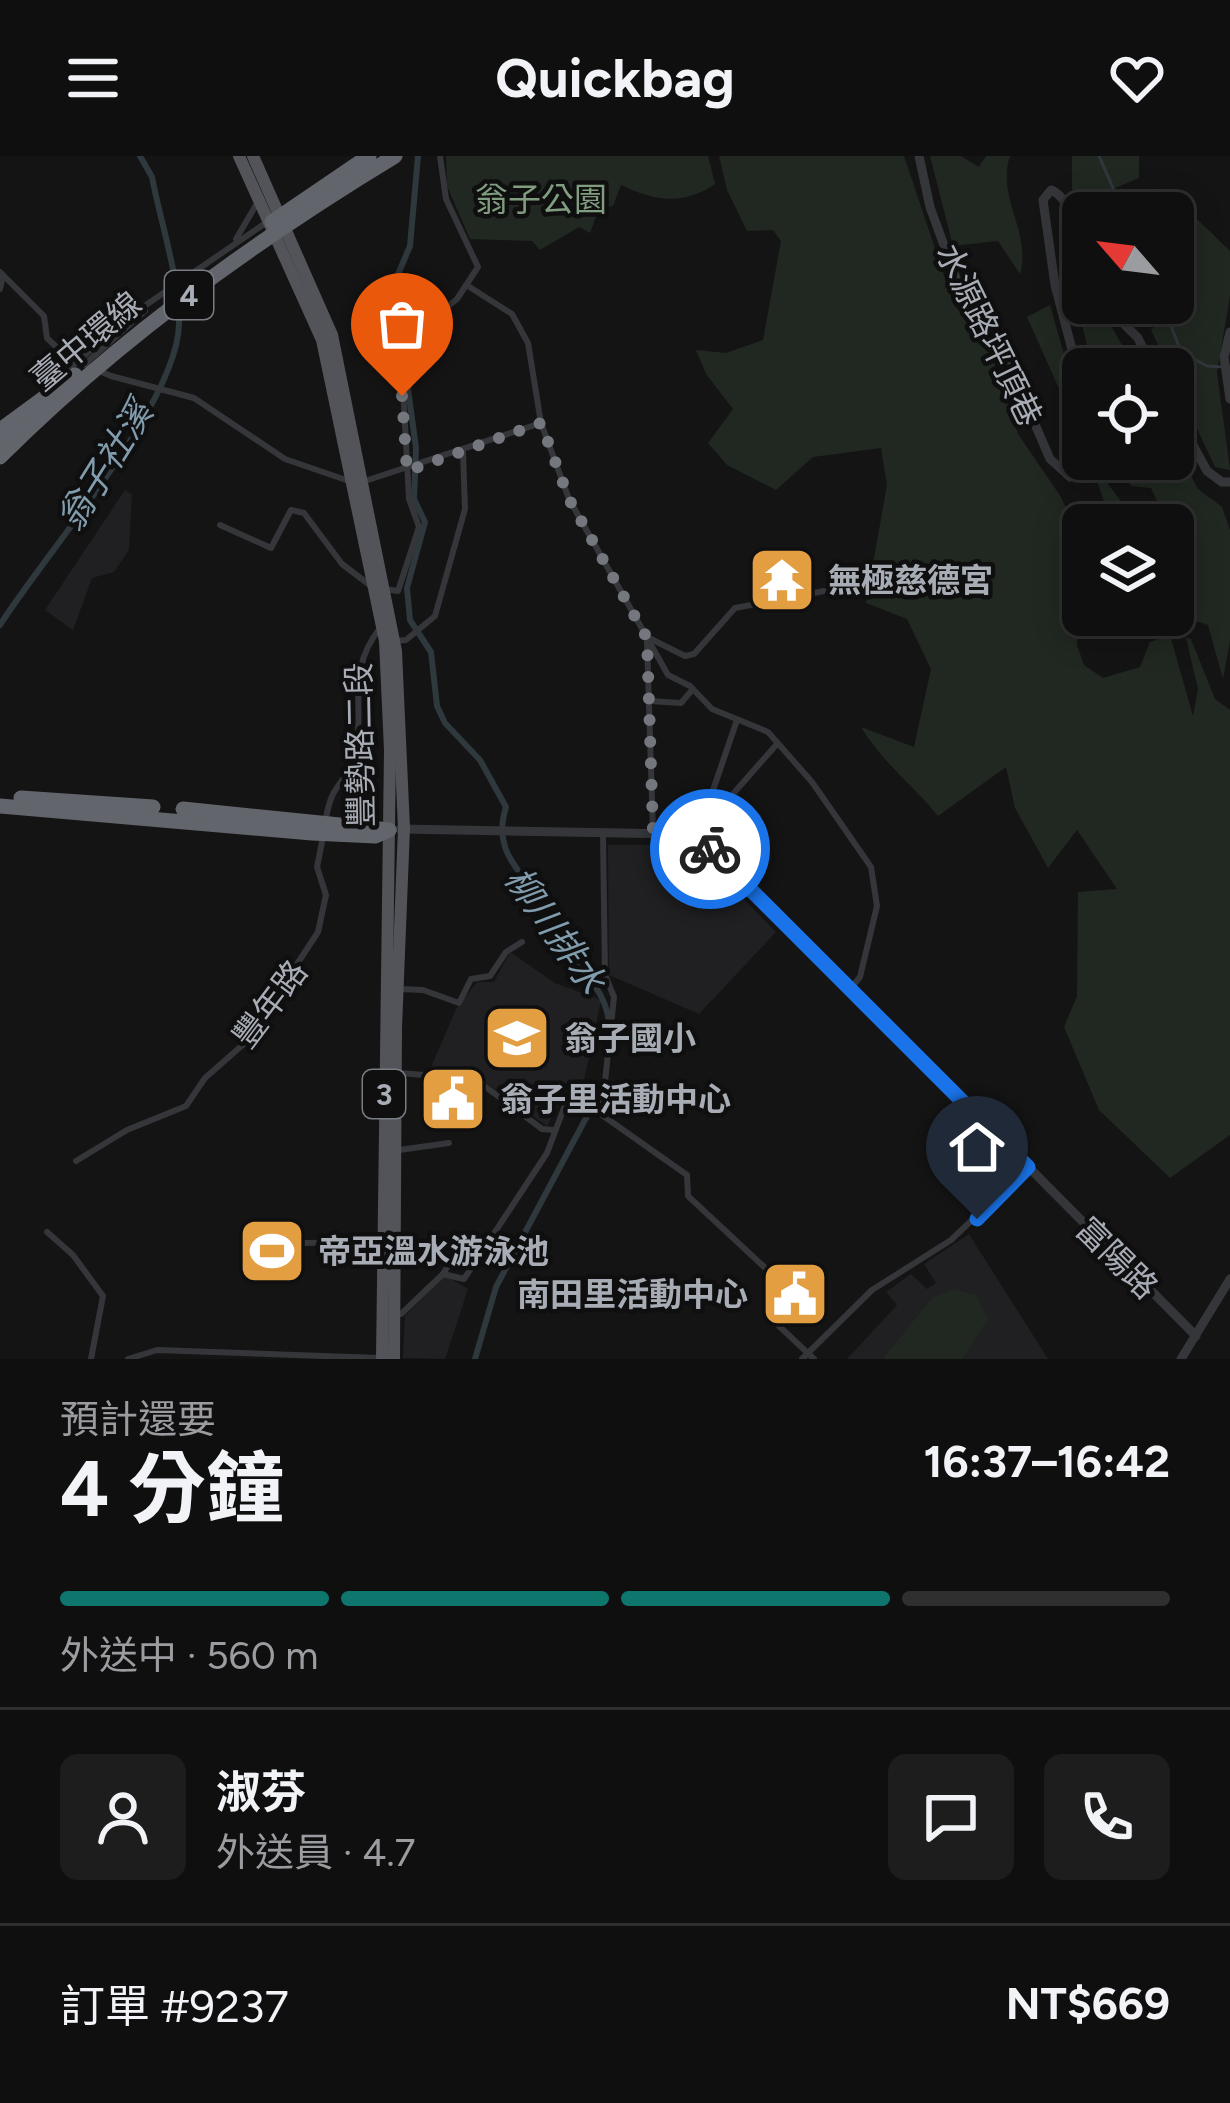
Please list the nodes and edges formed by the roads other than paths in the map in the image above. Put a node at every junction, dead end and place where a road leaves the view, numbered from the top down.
1 (238, 156) edge
2 (254, 156) edge
3 (368, 156) edge
4 (395, 156) edge
5 (440, 156) edge
6 (919, 156) edge
7 (255, 195) junction
8 (1062, 196) edge
9 (274, 225) junction
10 (232, 244) junction
11 (238, 258) junction
12 (286, 260) junction
13 (2, 274) edge
14 (468, 286) junction
15 (0, 290) edge
16 (1062, 307) edge
17 (1124, 324) edge
18 (1230, 332) edge
19 (1143, 348) edge
20 (85, 366) junction
21 (1230, 399) edge
22 (541, 423) junction
23 (0, 430) edge
24 (0, 444) edge
25 (1194, 446) edge
26 (464, 452) junction
27 (0, 460) edge
28 (413, 469) junction
29 (1062, 470) edge
30 (359, 482) junction
31 (1230, 482) edge
32 (220, 525) dead end
33 (381, 589) junction
34 (824, 591) dead end
35 (382, 625) junction
36 (647, 638) junction
37 (390, 641) junction
38 (693, 689) junction
39 (650, 701) junction
40 (737, 720) junction
41 (777, 744) junction
42 (0, 796) edge
43 (0, 806) edge
44 (197, 816) junction
45 (706, 816) junction
46 (326, 818) dead end
47 (396, 829) junction
48 (603, 831) junction
49 (653, 831) junction
50 (323, 837) dead end
51 (696, 840) junction
52 (522, 942) dead end
53 (392, 986) junction
54 (851, 988) junction
55 (390, 1072) junction
56 (602, 1110) junction
57 (553, 1130) junction
58 (448, 1143) dead end
59 (395, 1150) junction
60 (76, 1161) dead end
61 (1028, 1167) junction
62 (47, 1232) dead end
63 (383, 1242) junction
64 (302, 1243) dead end
65 (461, 1243) dead end
66 (443, 1274) junction
67 (1230, 1280) edge
68 (395, 1313) junction
69 (1196, 1336) junction
70 (804, 1356) edge
71 (394, 1358) edge
72 (91, 1359) edge
73 (128, 1359) edge
74 (382, 1359) edge
75 (814, 1359) edge
76 (1181, 1359) edge

1 - 7 main road, 豐勢路二段 / 3
2 - 9 main road, 豐勢路二段 / 3
3 - 20 highway, 臺中環線 / 4, bridge
4 - 27 highway, 臺中環線 / 4, bridge
5 - 14 street
6 - 29 street, 水源路坪頂巷
7 - 9 main road, 豐勢路二段 / 3
7 - 10 street
8 - 16 street, 水源路坪頂巷
9 - 10 street
9 - 11 street
9 - 12 main road, 豐勢路二段 / 3
9 - 30 main road, 豐勢路二段 / 3
10 - 20 street
11 - 12 street
11 - 20 street, bridge
12 - 30 main road, 豐勢路二段 / 3
13 - 15 street
13 - 20 street
14 - 22 street
14 - 28 street
17 - 19 street
18 - 21 street
20 - 23 highway, bridge
20 - 24 highway, 臺中環線 / 4, bridge
20 - 27 street
20 - 30 street
22 - 26 street
22 - 36 street
25 - 31 street
26 - 28 street
26 - 37 street
28 - 30 street
28 - 33 street
30 - 33 main road, 豐勢路二段 / 3
32 - 33 street
33 - 35 main road, 豐勢路二段 / 3
33 - 37 main road, 豐勢路二段 / 3
34 - 36 street
35 - 37 main road, 豐勢路二段 / 3
35 - 46 street
36 - 38 street
36 - 39 street
37 - 47 main road, 豐勢路二段 / 3
38 - 39 street
38 - 40 street
39 - 49 street
40 - 41 street
40 - 45 street
41 - 45 street
41 - 54 street
42 - 44 highway
43 - 44 highway
44 - 47 highway
45 - 51 street
47 - 48 street, 富陽路
47 - 53 main road, 豐勢路二段 / 3
48 - 49 street, 富陽路
48 - 56 street
49 - 51 street, 富陽路
50 - 60 street, 豐年路
51 - 54 street, 富陽路
52 - 53 street
53 - 55 main road, 豐勢路二段 / 3
54 - 61 street, 富陽路
55 - 57 street
55 - 59 main road, 豐勢路二段 / 3
55 - 63 main road, 豐勢路二段 / 3
56 - 57 street
56 - 70 street
57 - 66 street
58 - 59 street
59 - 68 main road, 豐勢路二段 / 3
61 - 69 street, 富陽路
61 - 70 street
62 - 72 street
63 - 64 street
63 - 74 main road, 豐勢路二段 / 3
65 - 66 street
66 - 68 street
67 - 69 street
68 - 71 main road, 豐勢路二段 / 3
69 - 76 street
70 - 75 street
71 - 74 street
73 - 74 street

